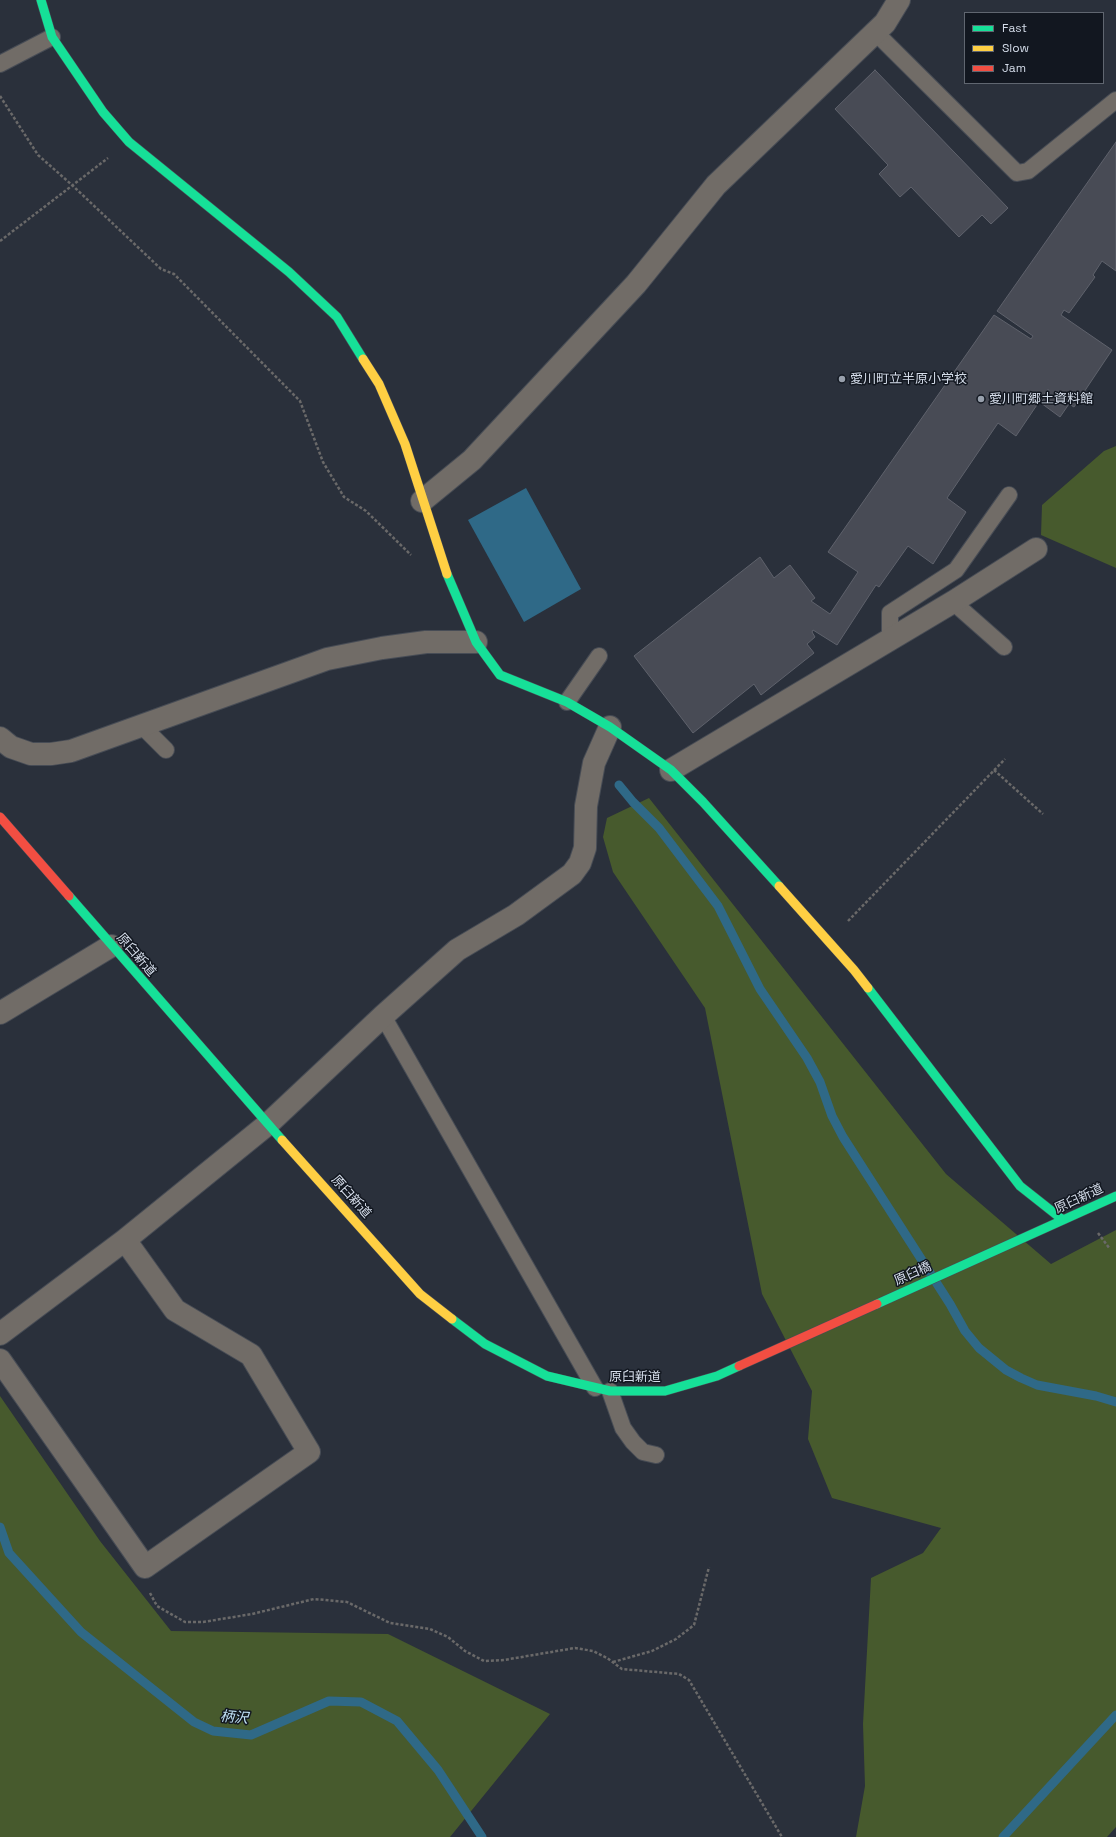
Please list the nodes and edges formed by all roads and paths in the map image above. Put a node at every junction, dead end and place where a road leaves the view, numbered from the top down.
1 (41, 0) edge
2 (899, 0) edge
3 (875, 32) junction
4 (52, 37) junction
5 (0, 64) edge
6 (0, 96) edge
7 (1116, 100) edge
8 (129, 142) junction
9 (72, 185) junction
10 (0, 241) edge
11 (1009, 494) dead end
12 (422, 501) junction
13 (1036, 549) dead end
14 (446, 572) junction
15 (953, 602) junction
16 (890, 640) junction
17 (476, 642) junction
18 (1004, 647) dead end
19 (599, 656) dead end
20 (567, 702) junction
21 (142, 726) junction
22 (610, 727) junction
23 (0, 738) edge
24 (166, 750) dead end
25 (1005, 759) dead end
26 (671, 770) junction
27 (994, 770) junction
28 (1043, 814) dead end
29 (0, 817) edge
30 (829, 940) junction
31 (111, 946) junction
32 (0, 1013) edge
33 (383, 1016) junction
34 (268, 1124) junction
35 (1116, 1196) edge
36 (1063, 1220) junction
37 (1053, 1226) joint
38 (125, 1240) junction
39 (0, 1334) edge
40 (784, 1345) joint
41 (0, 1360) edge
42 (603, 1389) junction
43 (656, 1455) dead end
44 (145, 1566) junction
45 (709, 1567) dead end
46 (612, 1662) junction
47 (782, 1837) edge

1 - 4 street
2 - 3 street
3 - 7 lane
3 - 12 street
4 - 5 lane
4 - 8 street
6 - 9 path
8 - 9 path
8 - 12 street
9 - 10 path
9 - 14 path
11 - 16 lane
12 - 14 street
13 - 15 street
14 - 17 street
15 - 16 street
15 - 18 lane
16 - 26 street
17 - 20 street
17 - 21 street
19 - 20 lane
20 - 22 street
21 - 23 street
21 - 24 lane
22 - 26 street
22 - 33 street
25 - 27 path
26 - 30 street
27 - 28 path
27 - 30 path
29 - 31 street, 原臼新道
30 - 36 street
31 - 32 street
31 - 34 street, 原臼新道
33 - 34 street
33 - 42 lane
34 - 38 street
34 - 42 street, 原臼新道
35 - 36 street, 原臼新道
36 - 37 street, 原臼新道
37 - 40 street, 原臼橋
38 - 39 street
38 - 44 street
40 - 42 street, 原臼新道
41 - 44 street
42 - 43 lane
44 - 46 path
45 - 46 path
46 - 47 path

